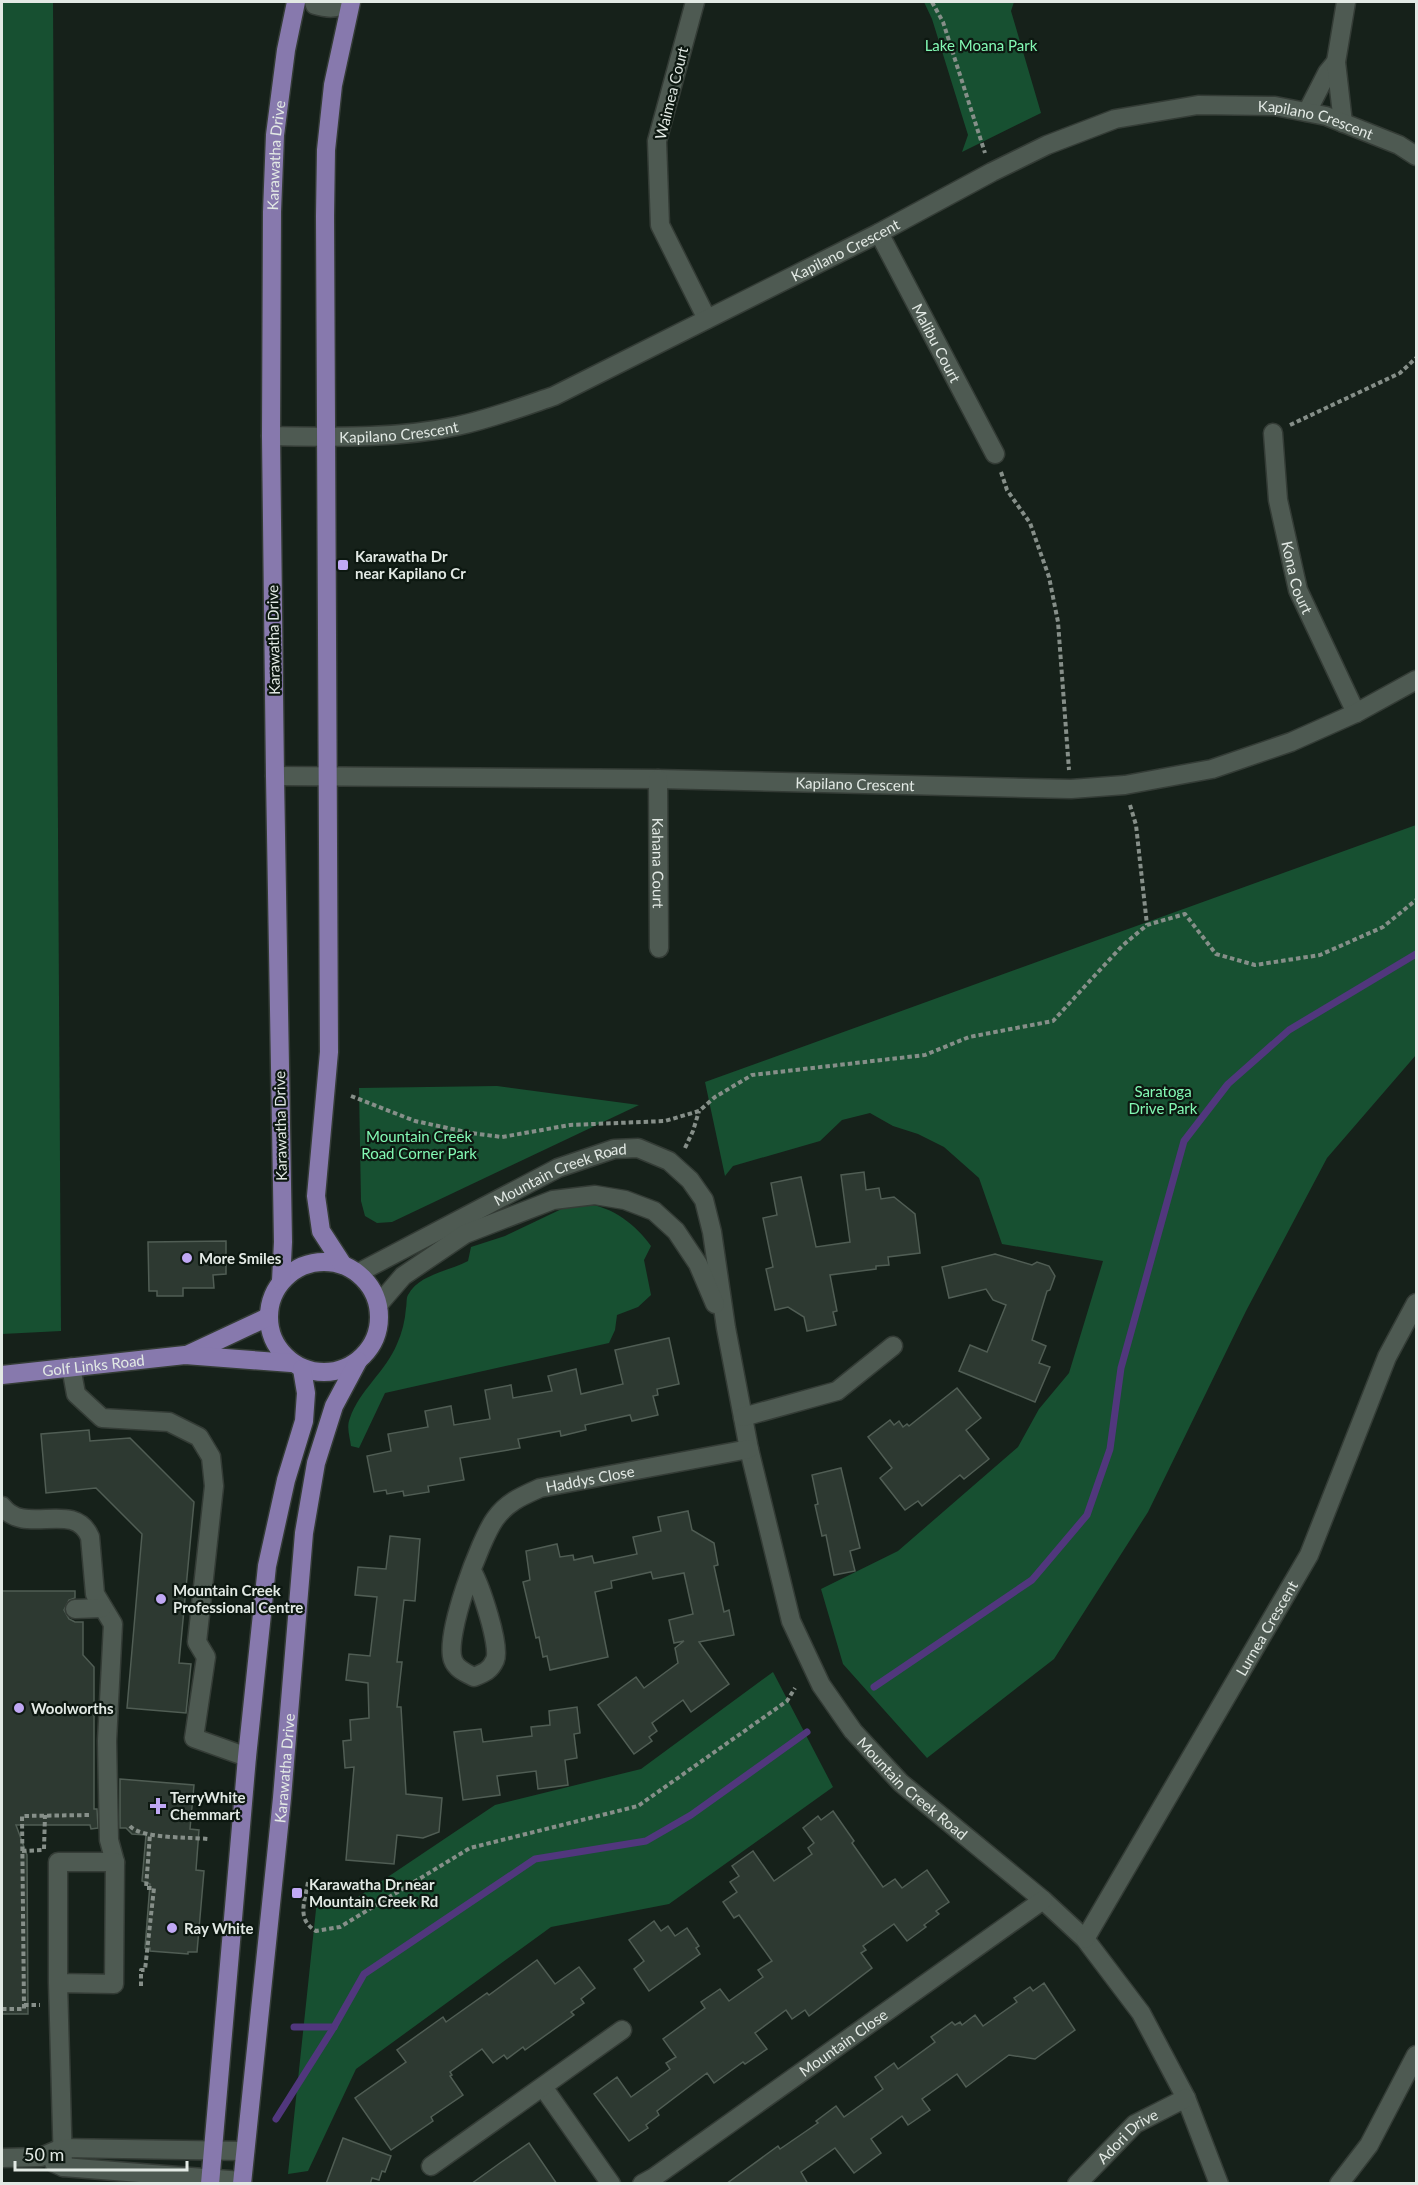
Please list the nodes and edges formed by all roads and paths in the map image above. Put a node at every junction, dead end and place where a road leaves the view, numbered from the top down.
1 (296, 2) edge
2 (314, 2) edge
3 (346, 2) edge
4 (351, 2) edge
5 (695, 2) edge
6 (932, 2) edge
7 (1346, 2) edge
8 (1336, 62) junction
9 (1307, 112) junction
10 (1343, 123) junction
11 (1416, 156) edge
12 (992, 172) junction
13 (879, 233) junction
14 (707, 319) junction
15 (1416, 358) edge
16 (1273, 433) joint
17 (271, 436) junction
18 (326, 437) junction
19 (995, 454) joint
20 (1416, 680) edge
21 (1356, 713) junction
22 (275, 776) junction
23 (329, 777) junction
24 (658, 779) junction
25 (1125, 785) junction
26 (1071, 789) junction
27 (1416, 900) edge
28 (1147, 925) junction
29 (659, 948) dead end
30 (351, 1096) dead end
31 (699, 1111) junction
32 (683, 1152) dead end
33 (350, 1269) junction
34 (281, 1281) junction
35 (1416, 1303) edge
36 (378, 1305) junction
37 (268, 1317) junction
38 (726, 1328) junction
39 (892, 1346) dead end
40 (185, 1355) junction
41 (358, 1361) junction
42 (296, 1366) junction
43 (71, 1367) junction
44 (2, 1375) edge
45 (743, 1416) junction
46 (749, 1449) junction
47 (2, 1506) edge
48 (472, 1571) junction
49 (102, 1608) junction
50 (75, 1609) dead end
51 (795, 1688) dead end
52 (247, 1757) junction
53 (45, 1815) junction
54 (98, 1815) dead end
55 (127, 1823) dead end
56 (150, 1834) junction
57 (208, 1839) dead end
58 (44, 1850) dead end
59 (115, 1862) junction
60 (308, 1882) dead end
61 (1043, 1900) junction
62 (1084, 1939) junction
63 (57, 1983) junction
64 (141, 1986) dead end
65 (2, 2009) edge
66 (622, 2030) dead end
67 (1416, 2055) edge
68 (543, 2087) junction
69 (1186, 2098) junction
70 (63, 2148) junction
71 (246, 2148) junction
72 (105, 2150) junction
73 (214, 2150) junction
74 (41, 2157) junction
75 (2, 2158) edge
76 (431, 2166) dead end
77 (63, 2167) junction
78 (128, 2178) edge
79 (150, 2179) edge
80 (211, 2181) edge
81 (242, 2182) edge
82 (611, 2184) edge
83 (642, 2184) edge
84 (1077, 2184) edge
85 (1219, 2184) edge
86 (1339, 2184) edge

1 - 17 main road, Karawatha Drive
2 - 3 street
4 - 18 main road
5 - 14 street, Waimea Court
6 - 12 path
7 - 8 street
8 - 9 street
8 - 10 street
9 - 10 street, Kapilano Crescent
9 - 12 street, Kapilano Crescent
10 - 11 street, Kapilano Crescent
12 - 13 street, Kapilano Crescent
13 - 14 street, Kapilano Crescent
13 - 19 street, Malibu Court
14 - 18 street, Kapilano Crescent
15 - 16 path
16 - 21 street, Kona Court
17 - 18 street, Kapilano Crescent
17 - 22 main road, Karawatha Drive
18 - 23 main road
19 - 26 path
20 - 21 street, Kapilano Crescent
21 - 25 street, Kapilano Crescent
22 - 23 street, Kapilano Crescent
22 - 34 main road, Karawatha Drive
23 - 24 street, Kapilano Crescent
23 - 33 main road
24 - 26 street, Kapilano Crescent
24 - 29 street, Kahana Court
25 - 26 street, Kapilano Crescent
25 - 28 path
27 - 28 path
28 - 31 path
30 - 31 path
31 - 32 path
33 - 34 main road
33 - 36 main road
33 - 38 street, Mountain Creek Road
34 - 37 main road
35 - 62 street, Lurnea Crescent
36 - 38 street, Mountain Creek Road
36 - 41 main road
37 - 40 main road, Golf Links Road
37 - 42 main road
38 - 45 street, Mountain Creek Road
39 - 45 street
40 - 42 main road, Golf Links Road
40 - 43 main road, Golf Links Road
41 - 42 main road
41 - 71 main road, Karawatha Drive
42 - 52 main road
43 - 44 main road, Golf Links Road
43 - 52 street
45 - 46 street, Mountain Creek Road
46 - 48 street, Haddys Close
46 - 61 street, Mountain Creek Road
47 - 49 street
48 - 48 street, Haddys Close
49 - 50 street
49 - 59 street
51 - 60 path
52 - 73 main road
53 - 54 path
53 - 58 path
53 - 65 path
55 - 56 path
56 - 57 path
56 - 64 path
59 - 63 street
59 - 63 street
61 - 62 street, Mountain Creek Road
61 - 83 street, Mountain Close
62 - 69 street, Mountain Creek Road
63 - 70 street
66 - 68 street
67 - 86 street
68 - 76 street
68 - 82 street
69 - 84 street, Adori Drive
69 - 85 street, Mountain Creek Road
70 - 72 street
70 - 74 street
70 - 77 street
71 - 73 street
71 - 81 main road, Karawatha Drive
72 - 73 street
72 - 78 street
73 - 80 main road
74 - 75 street
74 - 77 street
77 - 78 street
78 - 79 street
79 - 80 street
80 - 81 street

